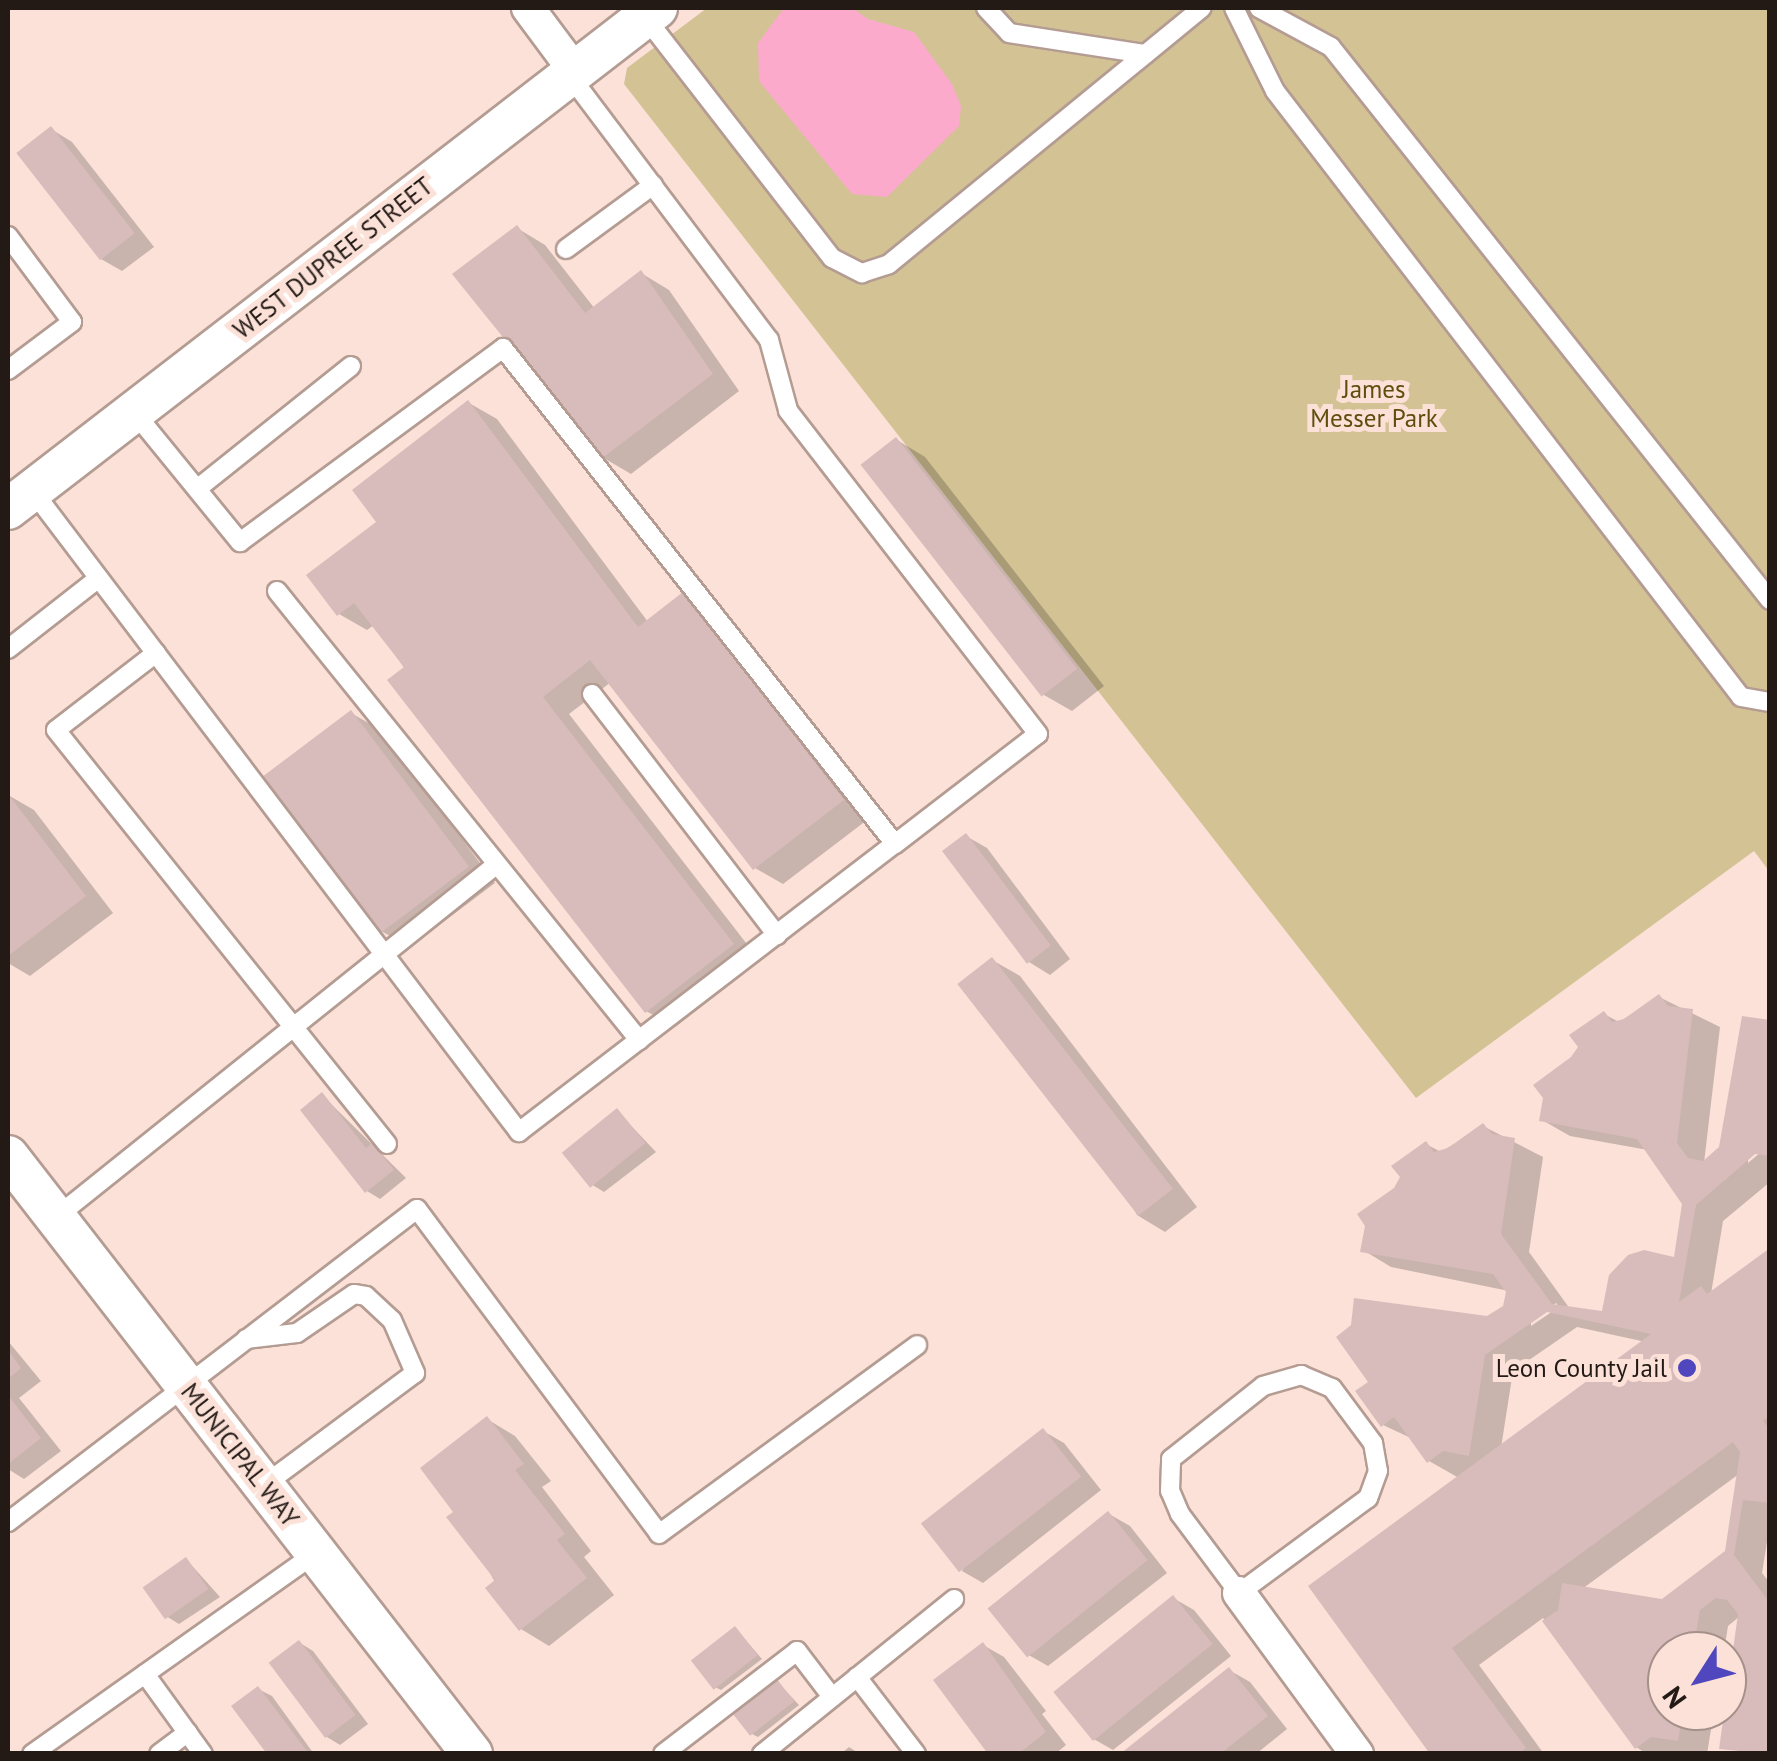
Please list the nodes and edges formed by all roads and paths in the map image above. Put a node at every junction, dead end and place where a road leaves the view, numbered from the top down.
1 (528, 8) edge
2 (986, 8) edge
3 (1202, 8) edge
4 (1234, 8) edge
5 (1259, 8) edge
6 (651, 12) edge
7 (1145, 54) junction
8 (572, 73) junction
9 (652, 186) junction
10 (8, 236) edge
11 (566, 250) dead end
12 (351, 366) dead end
13 (8, 370) edge
14 (134, 412) junction
15 (197, 489) junction
16 (20, 500) edge
17 (98, 578) junction
18 (276, 591) dead end
19 (1770, 600) edge
20 (8, 649) edge
21 (156, 653) junction
22 (592, 694) dead end
23 (1770, 702) edge
24 (895, 844) junction
25 (497, 864) junction
26 (777, 935) junction
27 (385, 954) junction
28 (294, 1028) junction
29 (639, 1040) junction
30 (387, 1144) dead end
31 (8, 1156) edge
32 (55, 1218) junction
33 (313, 1288) junction
34 (330, 1311) junction
35 (246, 1339) junction
36 (917, 1344) dead end
37 (185, 1384) junction
38 (264, 1485) junction
39 (8, 1522) edge
40 (317, 1552) junction
41 (1239, 1593) junction
42 (954, 1600) dead end
43 (145, 1674) junction
44 (857, 1677) junction
45 (832, 1696) junction
46 (188, 1732) junction
47 (32, 1754) edge
48 (159, 1754) edge
49 (204, 1754) edge
50 (472, 1754) edge
51 (663, 1754) edge
52 (762, 1754) edge
53 (916, 1754) edge
54 (1357, 1754) edge

1 - 8 street
2 - 7 lane
3 - 7 lane
4 - 23 lane
5 - 19 lane
6 - 7 lane
6 - 8 street, WEST DUPREE STREET
8 - 9 lane
8 - 14 street, WEST DUPREE STREET
9 - 11 lane
9 - 24 lane
10 - 13 lane
12 - 15 lane
14 - 15 lane
14 - 16 street, WEST DUPREE STREET
15 - 24 lane
16 - 17 lane
17 - 20 lane
17 - 21 lane
18 - 25 lane
21 - 27 lane
21 - 28 lane
22 - 26 lane
24 - 26 lane
25 - 27 lane
25 - 29 lane
26 - 29 lane
27 - 28 lane
27 - 29 lane
28 - 30 lane
28 - 32 lane
31 - 32 street, MUNICIPAL WAY
32 - 37 street, MUNICIPAL WAY
33 - 34 lane
33 - 35 lane
33 - 36 lane
34 - 35 lane
34 - 38 lane
35 - 37 lane
37 - 38 street, MUNICIPAL WAY
37 - 39 lane
38 - 40 street, MUNICIPAL WAY
40 - 43 lane
40 - 50 street, MUNICIPAL WAY
41 - 41 lane
41 - 54 street
42 - 44 lane
43 - 46 lane
43 - 47 lane
44 - 45 lane
44 - 53 lane
45 - 51 lane
45 - 52 lane
46 - 48 lane
46 - 49 lane

